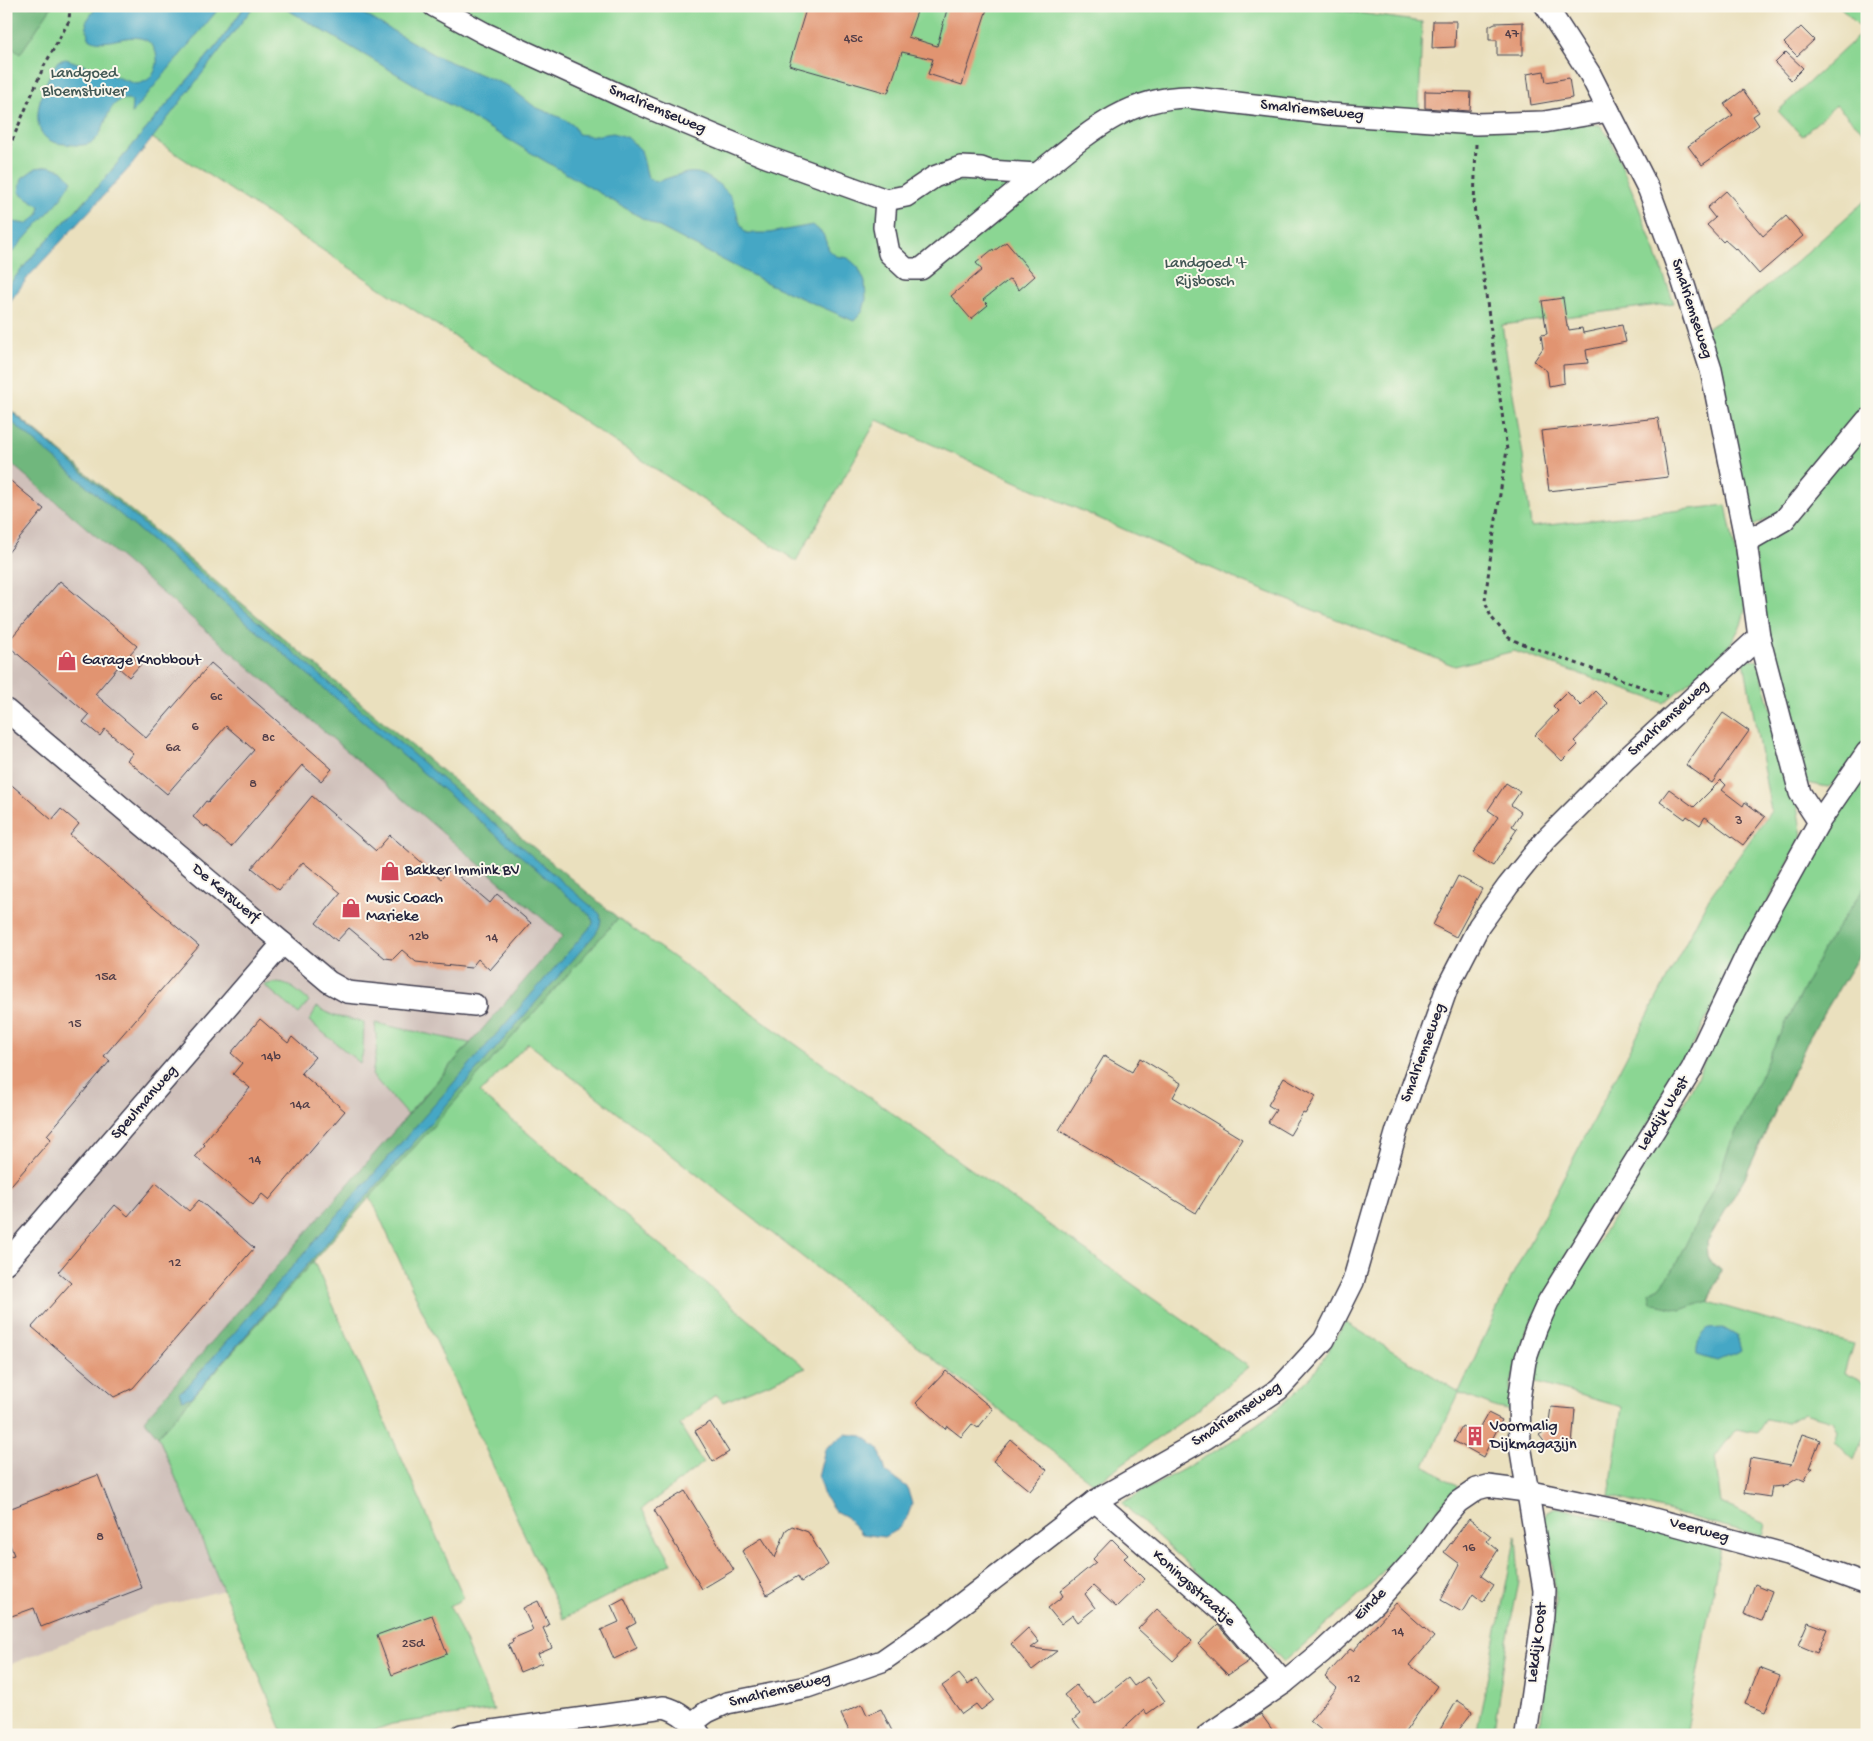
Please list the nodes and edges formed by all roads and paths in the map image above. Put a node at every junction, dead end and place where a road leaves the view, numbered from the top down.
1 (70, 6) edge
2 (434, 6) edge
3 (1546, 6) edge
4 (1609, 111) junction
5 (1476, 124) junction
6 (6, 155) edge
7 (989, 171) junction
8 (1037, 174) junction
9 (886, 200) junction
10 (997, 206) junction
11 (1867, 420) edge
12 (1746, 542) junction
13 (1759, 637) junction
14 (1682, 706) junction
15 (6, 710) edge
16 (1867, 752) edge
17 (1819, 822) junction
18 (284, 943) junction
19 (475, 1005) dead end
20 (6, 1263) edge
21 (1526, 1491) junction
22 (1095, 1501) junction
23 (1867, 1584) edge
24 (1284, 1683) junction
25 (696, 1729) edge
26 (462, 1735) edge
27 (1208, 1735) edge
28 (1526, 1735) edge

1 - 6 path
2 - 9 street, Smalriemseweg
3 - 4 street, Smalriemseweg
4 - 5 street, Smalriemseweg
4 - 12 street, Smalriemseweg
5 - 8 street, Smalriemseweg
5 - 14 path
7 - 8 street
7 - 9 street
7 - 10 street
8 - 10 street, Smalriemseweg
9 - 10 street, Smalriemseweg
11 - 12 street
12 - 13 street, Smalriemseweg
13 - 14 street, Smalriemseweg
13 - 17 street, Smalriemseweg
14 - 22 street, Smalriemseweg
15 - 18 street, De Kerswerf
16 - 17 street, Lekdijk West
17 - 21 street, Lekdijk West
18 - 19 street, De Kerswerf
18 - 20 street, Speulmanweg
21 - 23 street, Veerweg
21 - 24 street, Einde
21 - 28 street, Lekdijk Oost
22 - 24 street, Koningsstraatje
22 - 25 street, Smalriemseweg
24 - 27 street, Einde
25 - 26 street, Smalriemseweg

